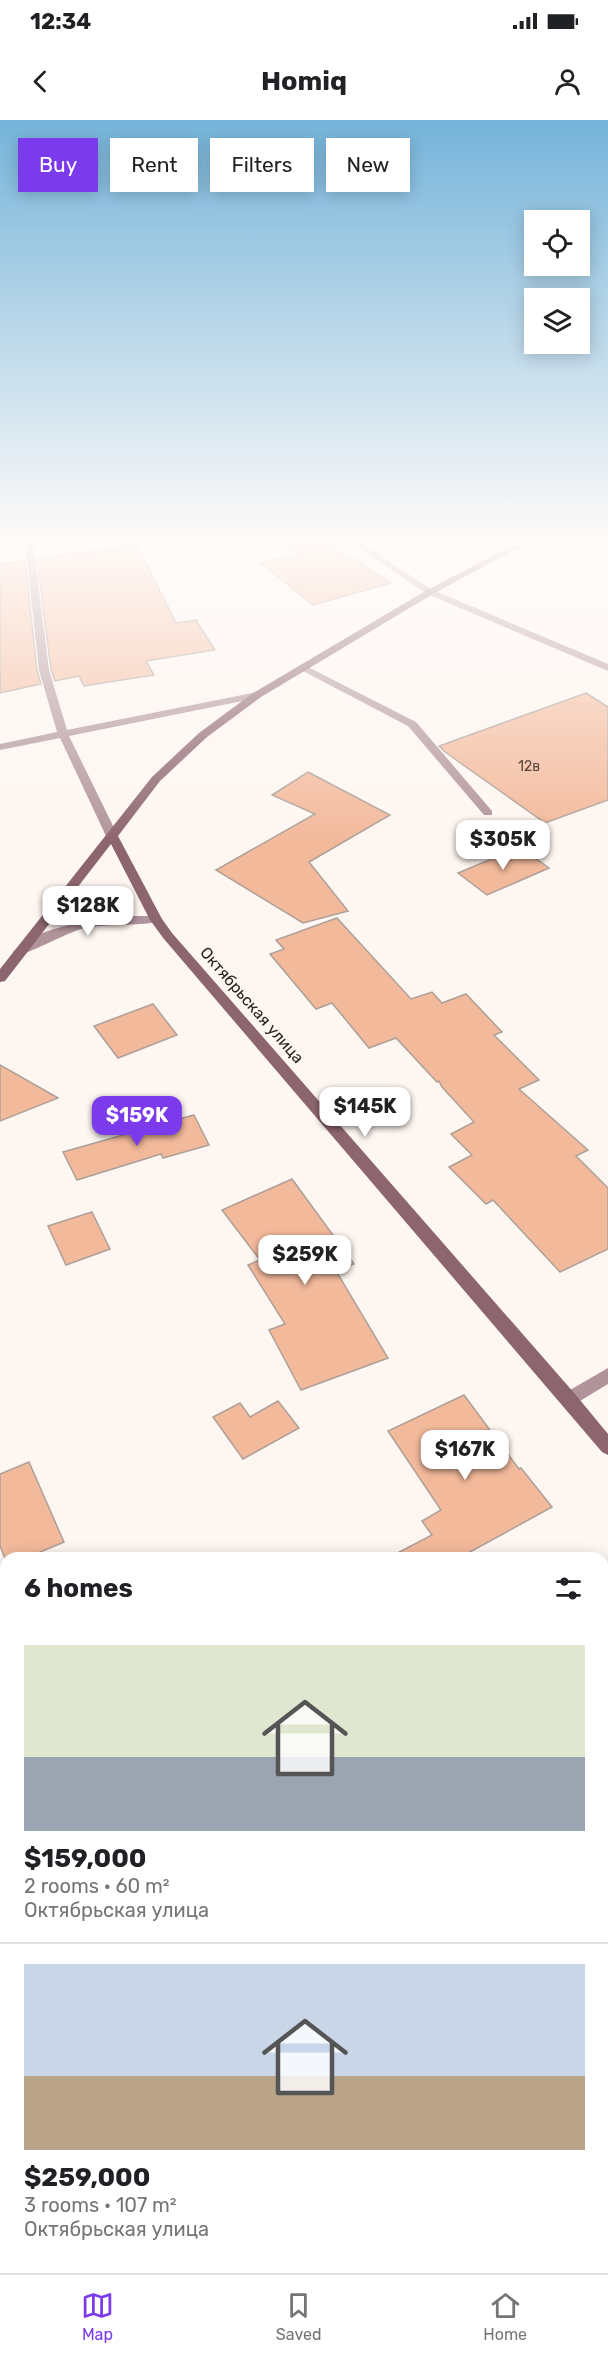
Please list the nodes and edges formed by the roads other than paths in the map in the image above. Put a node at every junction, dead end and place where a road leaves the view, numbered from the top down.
1 (41, 642) edge
2 (346, 642) edge
3 (548, 642) edge
4 (304, 668) junction
5 (608, 668) edge
6 (257, 695) junction
7 (63, 734) junction
8 (0, 747) edge
9 (488, 813) dead end
10 (112, 836) junction
11 (156, 920) junction
12 (19, 952) junction
13 (0, 978) edge
14 (608, 1375) edge
15 (569, 1399) junction
16 (608, 1447) edge

1 - 7 street, Октябрьская улица
2 - 4 street
3 - 5 street
4 - 6 street
4 - 9 street
6 - 7 street
6 - 10 street
7 - 8 street
7 - 10 street, Октябрьская улица
10 - 11 street, Октябрьская улица
10 - 12 street
11 - 12 street
11 - 15 street, Октябрьская улица
12 - 13 street
14 - 15 street
15 - 16 street, Октябрьская улица

